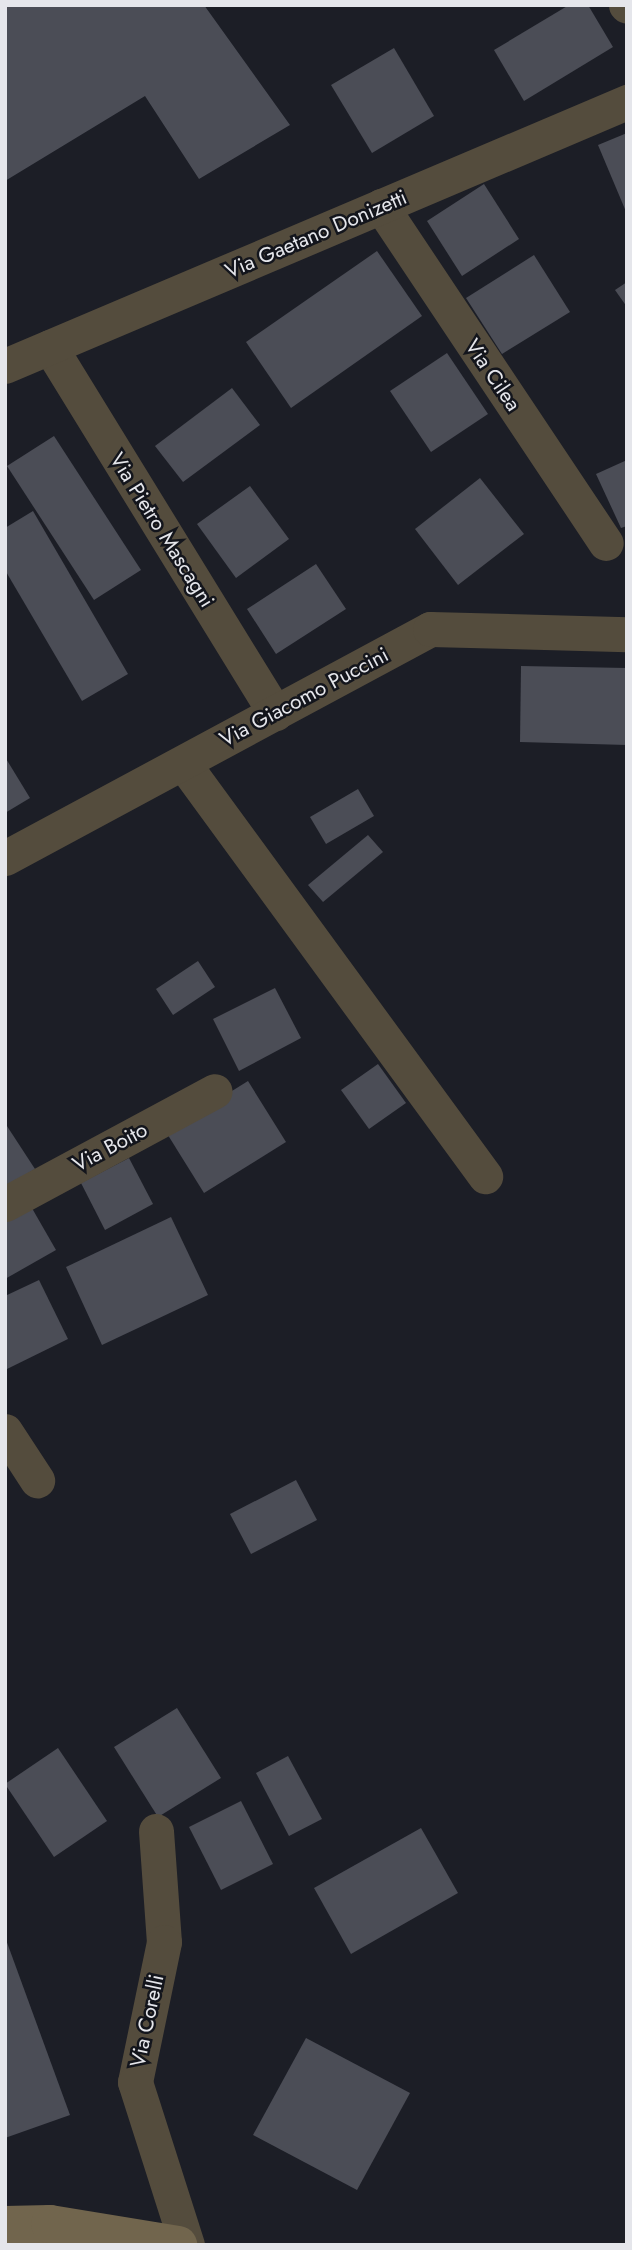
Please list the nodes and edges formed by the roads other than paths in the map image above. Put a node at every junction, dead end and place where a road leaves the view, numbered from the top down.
1 (627, 102) edge
2 (381, 206) junction
3 (50, 347) junction
4 (5, 366) edge
5 (606, 543) dead end
6 (627, 634) edge
7 (275, 713) junction
8 (183, 762) junction
9 (5, 858) edge
10 (215, 1091) dead end
11 (485, 1176) dead end
12 (5, 1203) edge
13 (5, 1431) edge
14 (37, 1480) dead end
15 (156, 1832) dead end
16 (5, 2225) edge
17 (178, 2245) edge
18 (187, 2245) edge

1 - 2 street, Via Gaetano Donizetti
2 - 3 street, Via Gaetano Donizetti
2 - 5 street, Via Cilea
3 - 4 street, Via Gaetano Donizetti
3 - 7 street, Via Pietro Mascagni
6 - 7 street, Via Giacomo Puccini
7 - 8 street, Via Giacomo Puccini
8 - 9 street, Via Giacomo Puccini
8 - 11 street
10 - 12 street, Via Boito
13 - 14 street
15 - 18 street, Via Corelli
16 - 17 street

